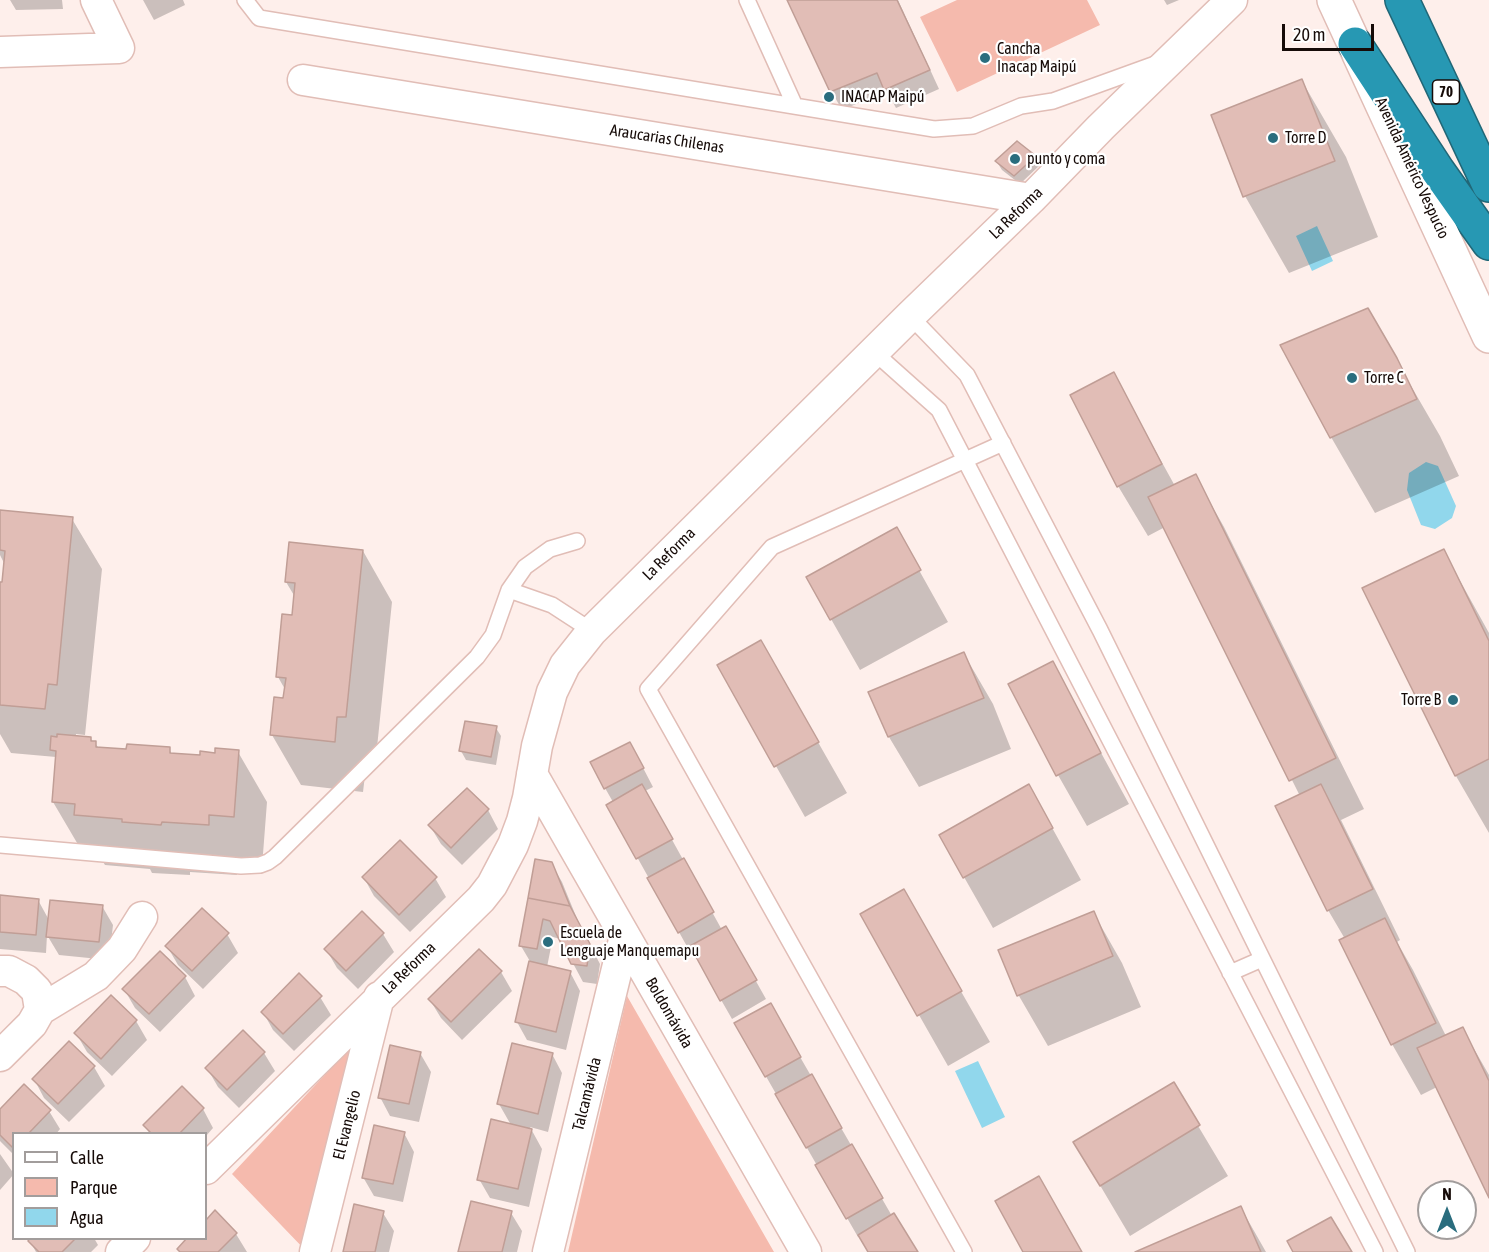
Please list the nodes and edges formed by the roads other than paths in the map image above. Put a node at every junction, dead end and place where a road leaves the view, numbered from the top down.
1 (96, 0) edge
2 (245, 0) edge
3 (747, 0) edge
4 (1232, 0) edge
5 (1334, 0) edge
6 (1402, 0) edge
7 (1355, 44) junction
8 (0, 52) edge
9 (1173, 57) junction
10 (303, 80) dead end
11 (795, 106) junction
12 (1489, 185) edge
13 (1031, 199) junction
14 (1489, 243) edge
15 (910, 316) junction
16 (1489, 336) edge
17 (874, 352) junction
18 (1003, 443) junction
19 (965, 460) junction
20 (577, 541) dead end
21 (509, 590) junction
22 (592, 631) junction
23 (532, 774) junction
24 (0, 845) edge
25 (142, 917) dead end
26 (625, 936) junction
27 (1262, 959) junction
28 (0, 971) edge
29 (1230, 973) junction
30 (379, 997) junction
31 (40, 1010) junction
32 (0, 1056) edge
33 (207, 1168) edge
34 (134, 1240) edge
35 (121, 1252) edge
36 (315, 1252) edge
37 (548, 1252) edge
38 (806, 1252) edge
39 (964, 1252) edge
40 (1375, 1252) edge
41 (1407, 1252) edge

1 - 8 street
2 - 11 lane
3 - 11 lane
4 - 9 street, La Reforma
5 - 7 main road, Avenida Américo Vespucio
6 - 12 highway, 70
7 - 14 highway
7 - 16 main road, Avenida Américo Vespucio
9 - 11 lane
9 - 13 street, La Reforma
10 - 13 street, Araucarias Chilenas
13 - 15 street, La Reforma
15 - 17 street, La Reforma
15 - 18 lane
17 - 19 lane
17 - 22 street, La Reforma
18 - 19 lane
18 - 27 lane
19 - 29 lane
19 - 39 lane
20 - 21 lane
21 - 22 lane
21 - 24 lane
22 - 23 street, La Reforma
23 - 26 street, Boldomávida
23 - 30 street, La Reforma
25 - 31 street
26 - 37 street, Talcamávida
26 - 38 street, Boldomávida
27 - 29 lane
27 - 41 lane
28 - 31 street
29 - 40 lane
30 - 33 street, La Reforma
30 - 36 street, El Evangelio
31 - 32 street
34 - 35 street

